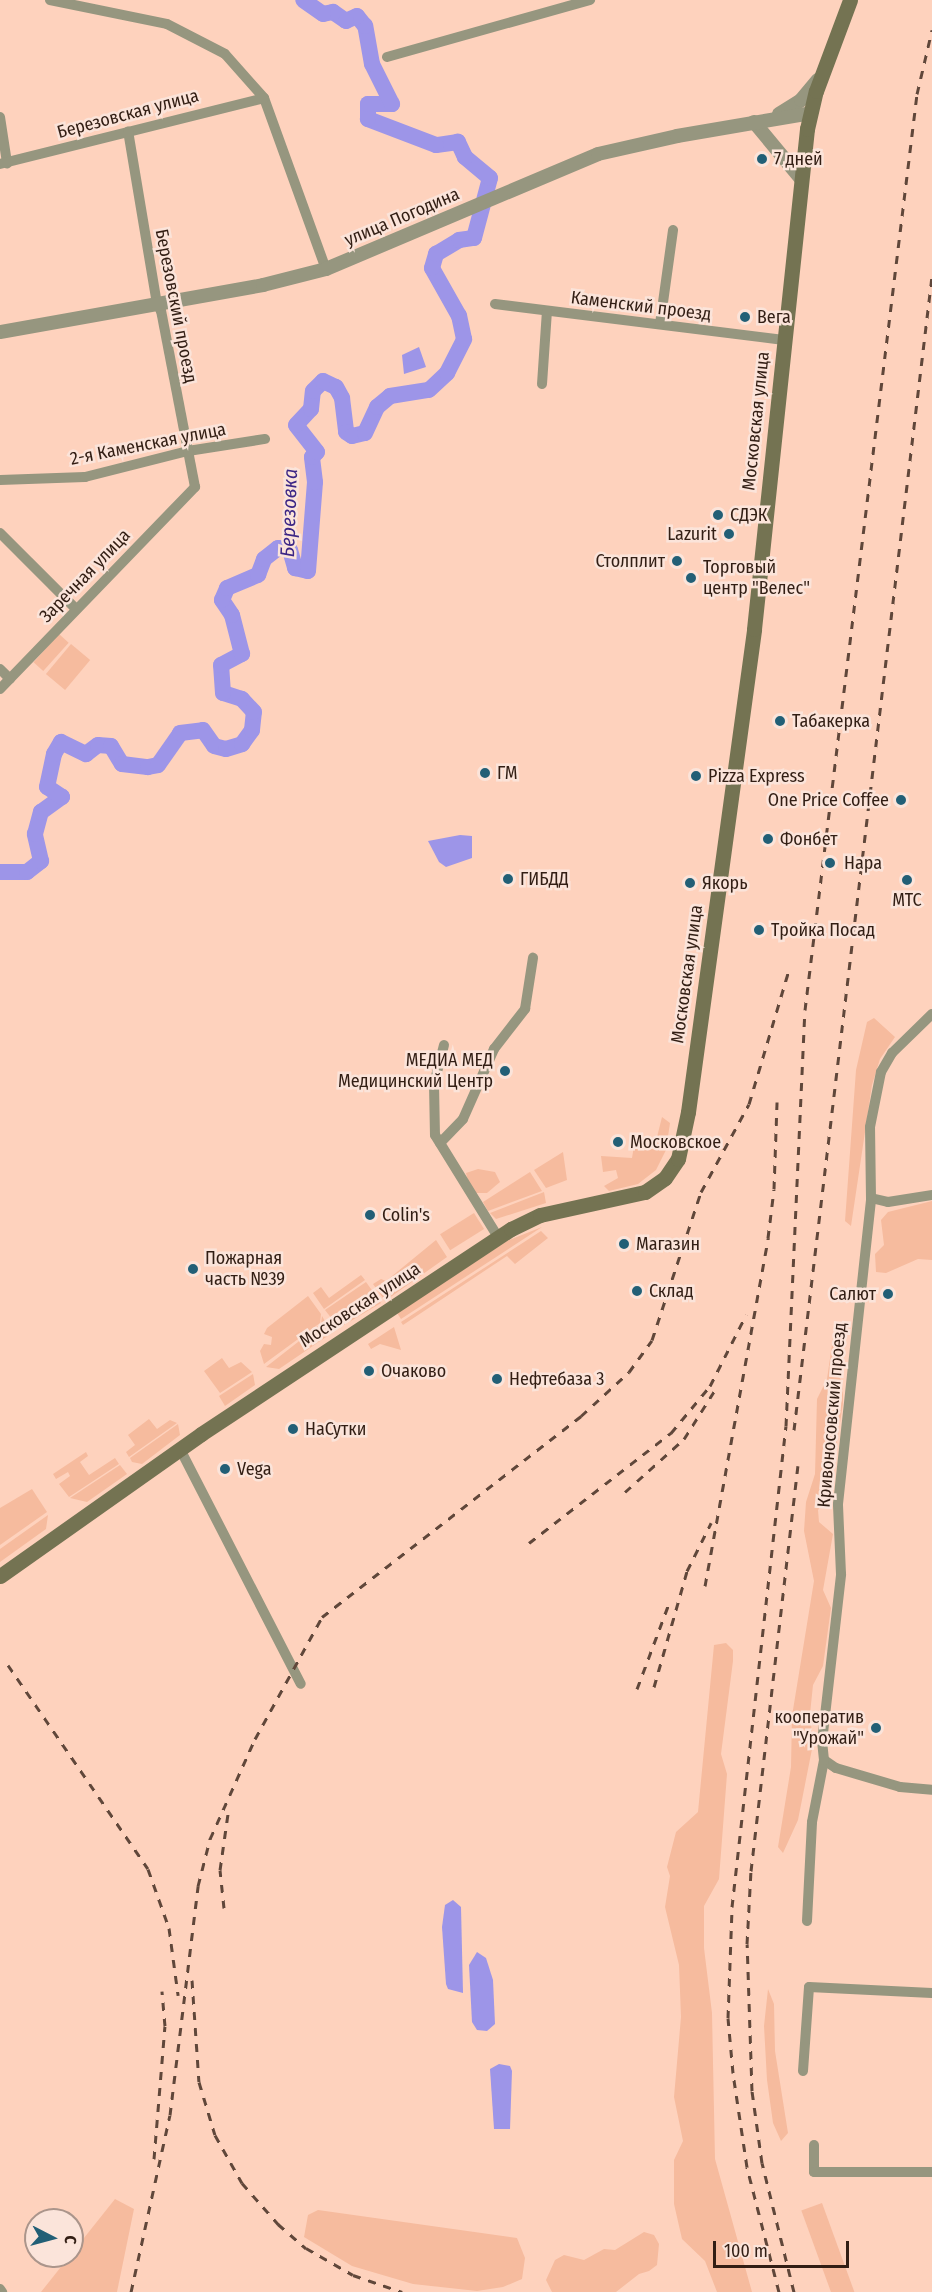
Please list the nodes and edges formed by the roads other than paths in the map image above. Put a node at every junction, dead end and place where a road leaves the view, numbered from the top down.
1 (50, 0) edge
2 (590, 0) edge
3 (850, 0) edge
4 (387, 57) dead end
5 (826, 66) junction
6 (264, 98) junction
7 (811, 113) junction
8 (0, 117) edge
9 (769, 119) junction
10 (754, 122) junction
11 (128, 131) junction
12 (3, 164) edge
13 (802, 180) junction
14 (673, 230) dead end
15 (326, 269) junction
16 (157, 304) junction
17 (495, 304) dead end
18 (547, 311) junction
19 (660, 324) junction
20 (0, 332) edge
21 (784, 340) junction
22 (542, 384) dead end
23 (265, 439) dead end
24 (188, 451) junction
25 (0, 480) edge
26 (195, 487) joint
27 (0, 533) edge
28 (76, 609) junction
29 (0, 669) edge
30 (10, 679) junction
31 (0, 689) edge
32 (533, 958) dead end
33 (932, 1014) edge
34 (444, 1044) dead end
35 (440, 1143) junction
36 (932, 1195) edge
37 (871, 1197) junction
38 (498, 1238) junction
39 (180, 1449) junction
40 (0, 1576) edge
41 (301, 1684) dead end
42 (824, 1760) junction
43 (932, 1790) edge
44 (807, 1922) dead end
45 (932, 1993) edge
46 (803, 2071) dead end
47 (814, 2145) dead end
48 (932, 2172) edge

1 - 6 street
2 - 4 street
3 - 5 main road, Московская улица
5 - 7 main road, Московская улица
5 - 9 street
6 - 11 street, Березовская улица
6 - 15 street
7 - 9 street, улица Погодина
7 - 13 main road, Московская улица
8 - 12 street
9 - 10 street, улица Погодина
10 - 13 street
10 - 15 street, улица Погодина
11 - 12 street, Березовская улица
11 - 16 street, Березовский проезд
13 - 21 main road, Московская улица
14 - 19 street
15 - 16 street, улица Погодина
16 - 20 street, улица Погодина
16 - 24 street, Березовский проезд
17 - 18 street, Каменский проезд
18 - 19 street, Каменский проезд
18 - 22 street
19 - 21 street, Каменский проезд
21 - 38 main road, Московская улица
23 - 24 street, 2-я Каменская улица
24 - 25 street, 2-я Каменская улица
24 - 26 street, Березовский проезд
26 - 28 street, Заречная улица
27 - 28 street
28 - 30 street, Заречная улица
29 - 30 street
30 - 31 street, Заречная улица
32 - 35 street
33 - 37 street, Кривоносовский проезд
34 - 35 street
35 - 38 street
36 - 37 street
37 - 42 street, Кривоносовский проезд
38 - 39 main road, Московская улица
39 - 40 main road, Московская улица
39 - 41 street
42 - 43 street
42 - 44 street, Кривоносовский проезд
45 - 46 street
47 - 48 street

